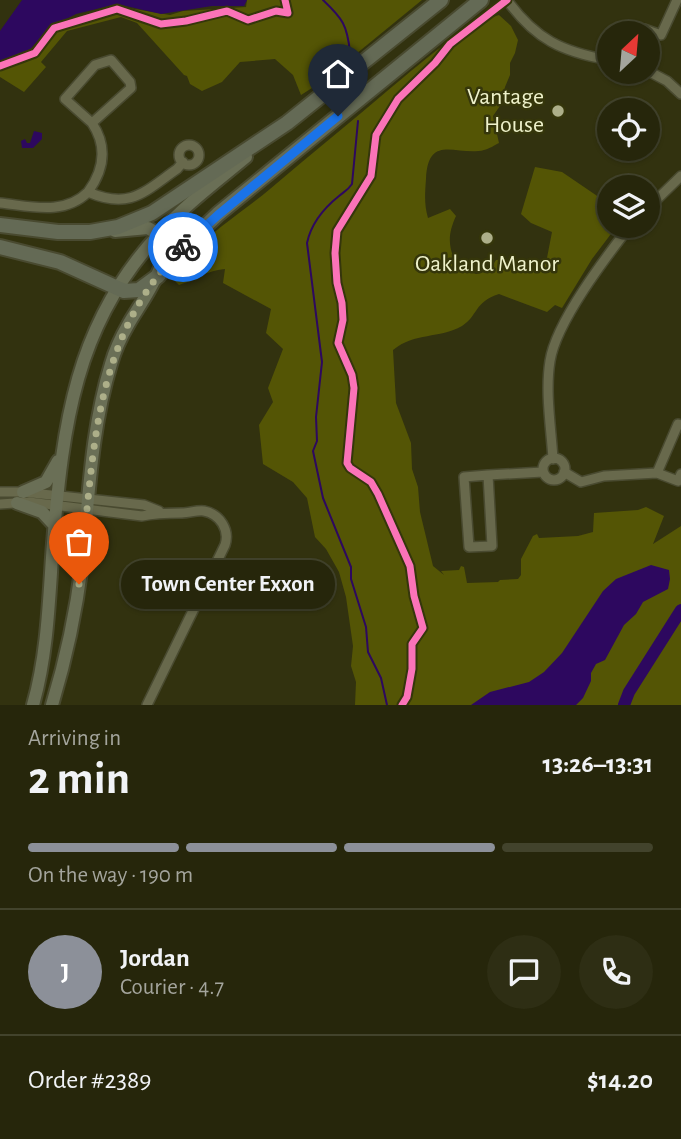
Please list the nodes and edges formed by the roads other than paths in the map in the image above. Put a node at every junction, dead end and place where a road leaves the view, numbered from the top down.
1 (441, 0) edge
2 (481, 0) edge
3 (507, 0) edge
4 (677, 0) edge
5 (660, 35) edge
6 (597, 57) edge
7 (660, 77) edge
8 (681, 94) edge
9 (92, 123) junction
10 (287, 123) junction
11 (183, 162) dead end
12 (681, 176) edge
13 (88, 192) junction
14 (660, 196) edge
15 (0, 203) edge
16 (0, 225) edge
17 (101, 231) junction
18 (158, 234) junction
19 (621, 238) edge
20 (0, 247) edge
21 (158, 276) junction
22 (117, 288) junction
23 (681, 425) edge
24 (62, 451) junction
25 (553, 458) junction
26 (543, 472) junction
27 (564, 472) junction
28 (657, 473) junction
29 (681, 474) edge
30 (488, 475) junction
31 (0, 492) edge
32 (20, 497) junction
33 (57, 500) junction
34 (0, 503) edge
35 (88, 505) junction
36 (55, 526) junction
37 (33, 705) edge
38 (52, 705) edge
39 (147, 705) edge

1 - 10 main road
2 - 21 main road
3 - 6 street
4 - 5 street
7 - 8 street
9 - 9 street
9 - 13 street
10 - 17 main road
10 - 18 main road
11 - 13 street
12 - 14 street
13 - 15 street
16 - 17 main road
17 - 18 main road
18 - 21 main road
18 - 22 main road
19 - 25 street
20 - 22 main road
21 - 22 main road
21 - 35 main road
22 - 24 main road
23 - 28 street
24 - 32 main road
24 - 33 main road
25 - 26 street
25 - 27 street
26 - 27 street
26 - 30 street
27 - 28 street
28 - 29 street
30 - 30 street
31 - 32 street
32 - 33 street
32 - 34 street
32 - 36 main road
33 - 35 street
33 - 36 main road
35 - 38 main road
35 - 39 street
36 - 37 main road

